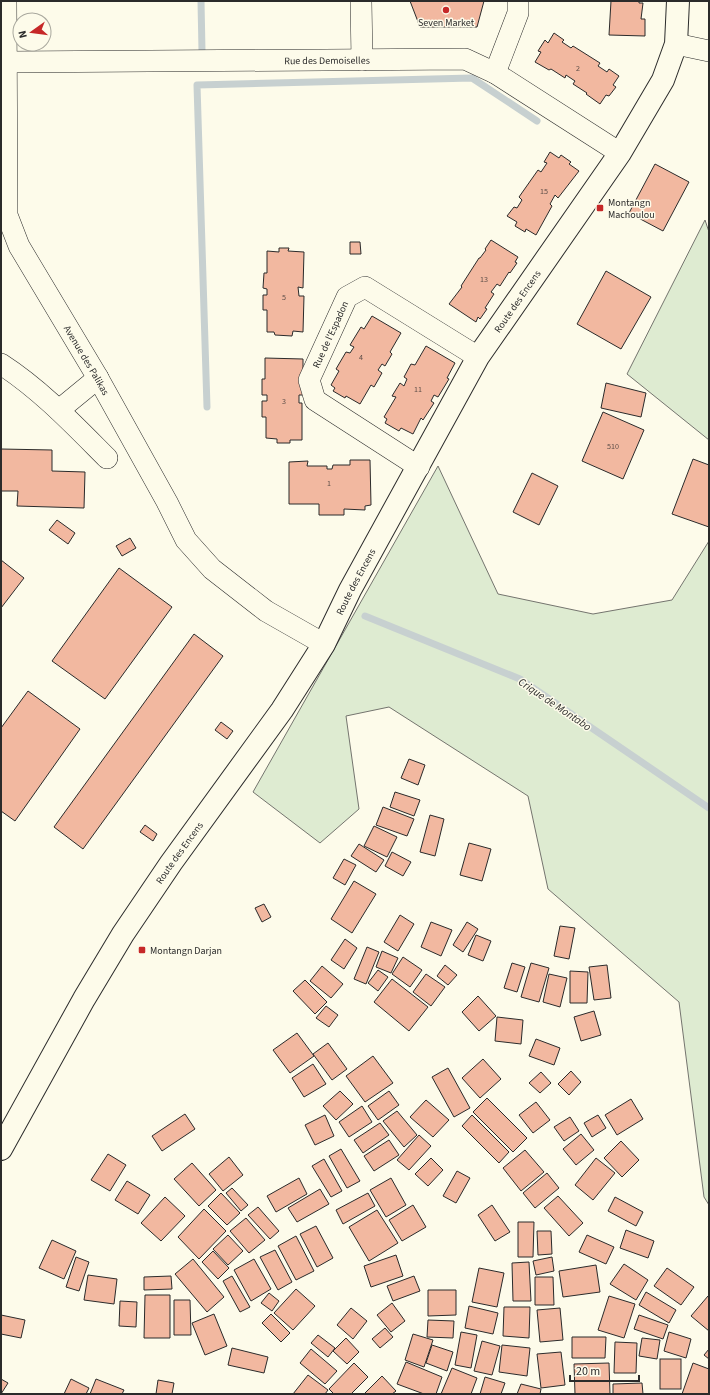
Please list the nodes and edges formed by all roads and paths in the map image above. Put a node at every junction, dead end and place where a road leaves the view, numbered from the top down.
1 (6, 1) edge
2 (362, 1) edge
3 (518, 1) edge
4 (678, 1) edge
5 (676, 44) junction
6 (709, 51) edge
7 (362, 60) junction
8 (7, 62) junction
9 (495, 73) junction
10 (620, 153) junction
11 (478, 357) junction
12 (1, 364) edge
13 (98, 378) junction
14 (59, 410) junction
15 (107, 458) dead end
16 (418, 467) junction
17 (324, 644) junction
18 (1, 1149) edge

1 - 8 street, Avenue des Palikas
2 - 7 street
3 - 9 street
4 - 5 street, Route des Encens
5 - 6 street
5 - 10 street, Route des Encens
7 - 8 street, Rue des Demoiselles
7 - 9 street, Rue des Demoiselles
8 - 13 street, Avenue des Palikas
9 - 10 street, Rue des Demoiselles
10 - 11 street, Route des Encens
11 - 16 street, Route des Encens
11 - 16 street, Rue de l'Espadon
12 - 14 street
13 - 14 street
13 - 17 street, Avenue des Palikas
14 - 15 street
16 - 17 street, Route des Encens
17 - 18 street, Route des Encens

